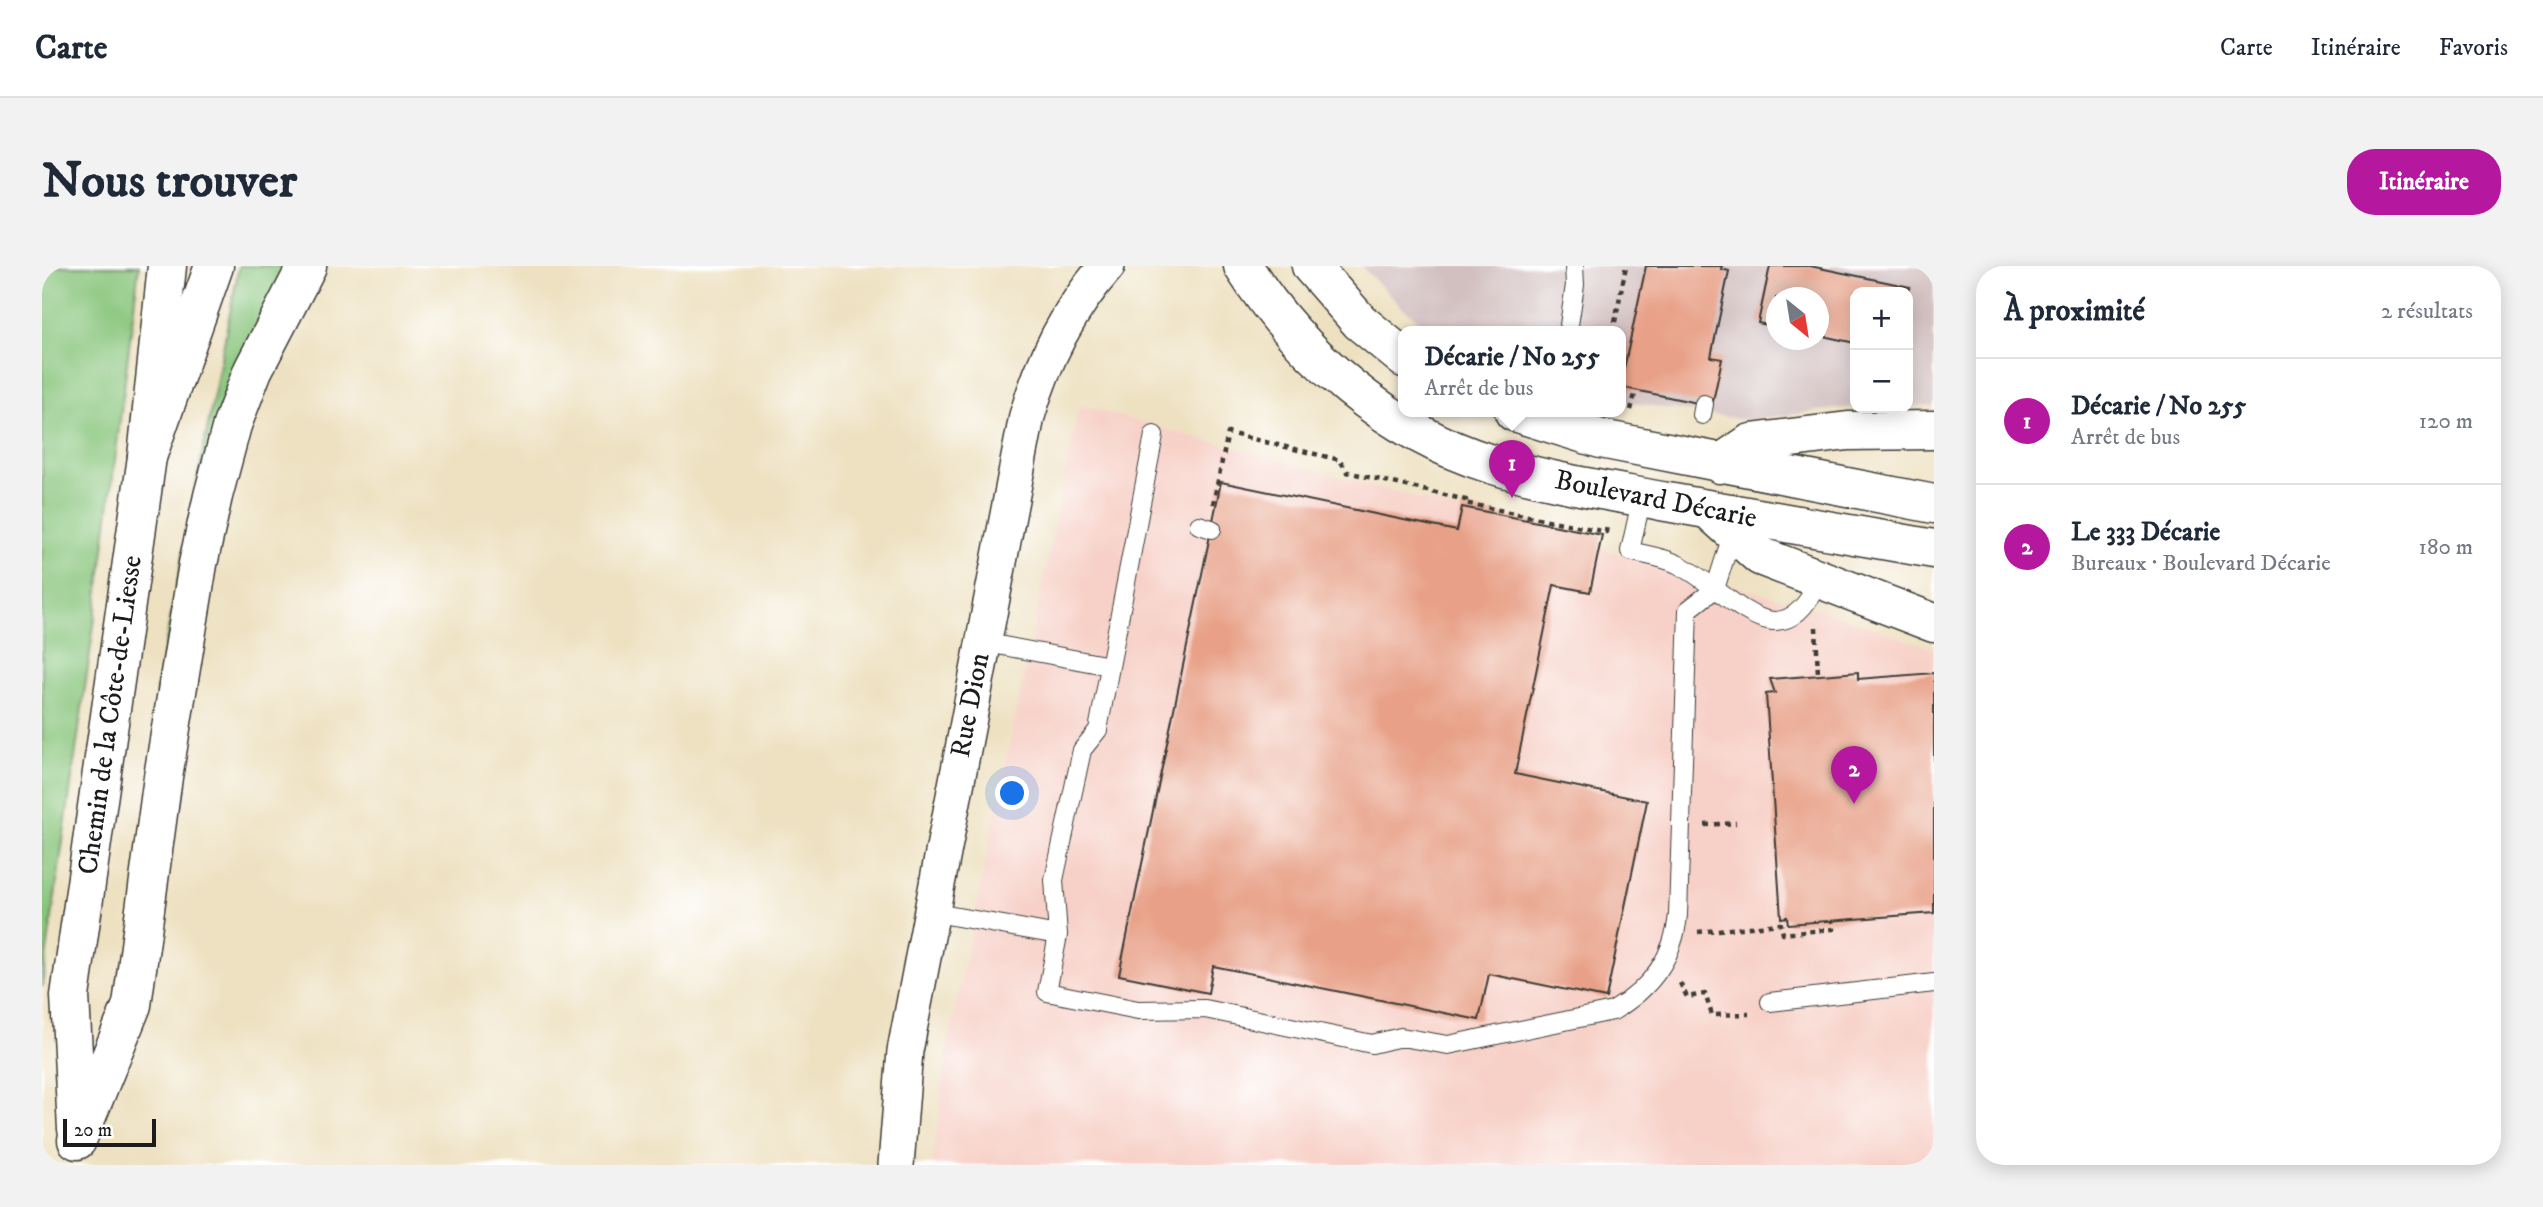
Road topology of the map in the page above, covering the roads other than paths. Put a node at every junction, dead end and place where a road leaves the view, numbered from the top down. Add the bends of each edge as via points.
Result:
1 (167, 266) edge
2 (214, 266) edge
3 (307, 266) edge
4 (1107, 266) edge
5 (1243, 266) edge
6 (1311, 266) edge
7 (1574, 266) edge
8 (1569, 326) edge
9 (1398, 353) edge
10 (1558, 419) edge
11 (1934, 430) edge
12 (1154, 435) dead end
13 (147, 457) junction
14 (1720, 464) junction
15 (1642, 497) junction
16 (1934, 503) edge
17 (1726, 519) junction
18 (1934, 549) edge
19 (1819, 580) junction
20 (1715, 589) junction
21 (1934, 623) edge
22 (982, 642) junction
23 (1110, 666) junction
24 (930, 912) junction
25 (1058, 935) junction
26 (1934, 983) edge
27 (1770, 1002) dead end
28 (76, 1152) edge
29 (896, 1165) edge

1 - 13 main road, Chemin de la Côte-de-Liesse
2 - 13 main road
3 - 28 main road via 253,370 213,496 163,777 132,1005
4 - 22 street, Rue Dion via 1071,314 1034,390
5 - 15 main road, Boulevard Décarie via 1275,313 1312,354 1354,390 1413,429 1492,464
6 - 9 main road via 1360,323
7 - 8 lane
10 - 14 main road, Boulevard Décarie via 1601,439
11 - 14 main road via 1847,431 1751,443
12 - 23 lane
13 - 28 main road, Chemin de la Côte-de-Liesse via 70,996
14 - 16 main road, Boulevard Décarie
15 - 17 main road, Boulevard Décarie
15 - 20 lane via 1630,551 1677,564
17 - 18 main road, Boulevard Décarie
17 - 19 main road via 1760,556
17 - 20 lane
19 - 20 lane via 1803,610 1779,620 1751,616
19 - 21 main road
20 - 25 lane via 1688,610 1676,934 1654,978 1613,1011 1448,1045 1401,1037 1372,1044 1205,1009 1138,1010 1047,992
22 - 23 lane
22 - 24 street, Rue Dion
23 - 25 lane via 1098,730 1082,750 1054,880
24 - 25 lane
24 - 29 street, Rue Dion via 905,1051
26 - 27 lane

